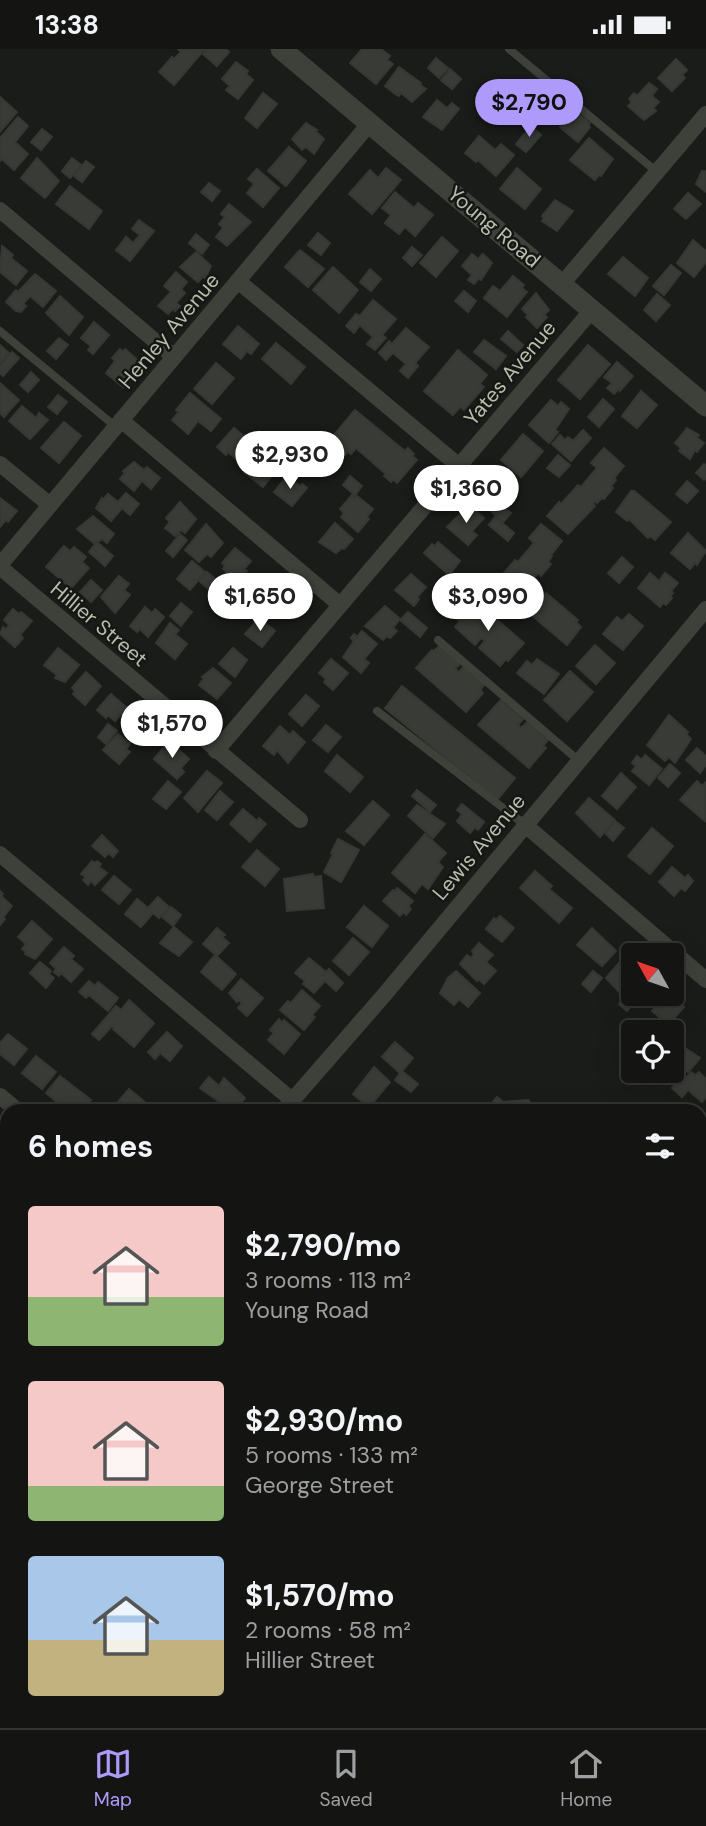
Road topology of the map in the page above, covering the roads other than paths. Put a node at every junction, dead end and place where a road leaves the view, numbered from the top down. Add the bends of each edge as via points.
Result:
1 (281, 49) edge
2 (509, 49) edge
3 (706, 114) edge
4 (370, 123) junction
5 (657, 172) junction
6 (0, 210) edge
7 (238, 281) junction
8 (562, 284) junction
9 (592, 310) junction
10 (0, 331) edge
11 (174, 357) junction
12 (706, 406) edge
13 (119, 424) junction
14 (0, 464) edge
15 (459, 466) junction
16 (50, 505) junction
17 (0, 566) edge
18 (339, 604) junction
19 (706, 609) edge
20 (438, 640) dead end
21 (377, 711) dead end
22 (216, 751) junction
23 (578, 760) junction
24 (300, 820) dead end
25 (524, 824) junction
26 (0, 854) edge
27 (706, 980) edge
28 (285, 1104) edge
29 (289, 1104) edge

1 - 4 street, Young Road
2 - 5 lane
3 - 5 street
4 - 7 street, Henley Avenue
4 - 8 street, Young Road
5 - 8 street
6 - 11 street
7 - 11 street, Henley Avenue
7 - 15 street
8 - 9 street, Young Road
9 - 12 street, Young Road
9 - 15 street, Yates Avenue
10 - 13 lane
11 - 13 street, Henley Avenue
13 - 16 street, Henley Avenue
13 - 18 street
14 - 16 street
15 - 18 street, Yates Avenue
16 - 17 street, Henley Avenue
17 - 22 street, Hillier Street
18 - 22 street, Yates Avenue
19 - 23 street, Lewis Avenue
20 - 23 lane
21 - 25 lane
22 - 24 street, Hillier Street
23 - 25 street, Lewis Avenue
25 - 27 street
25 - 29 street, Lewis Avenue
26 - 28 street

